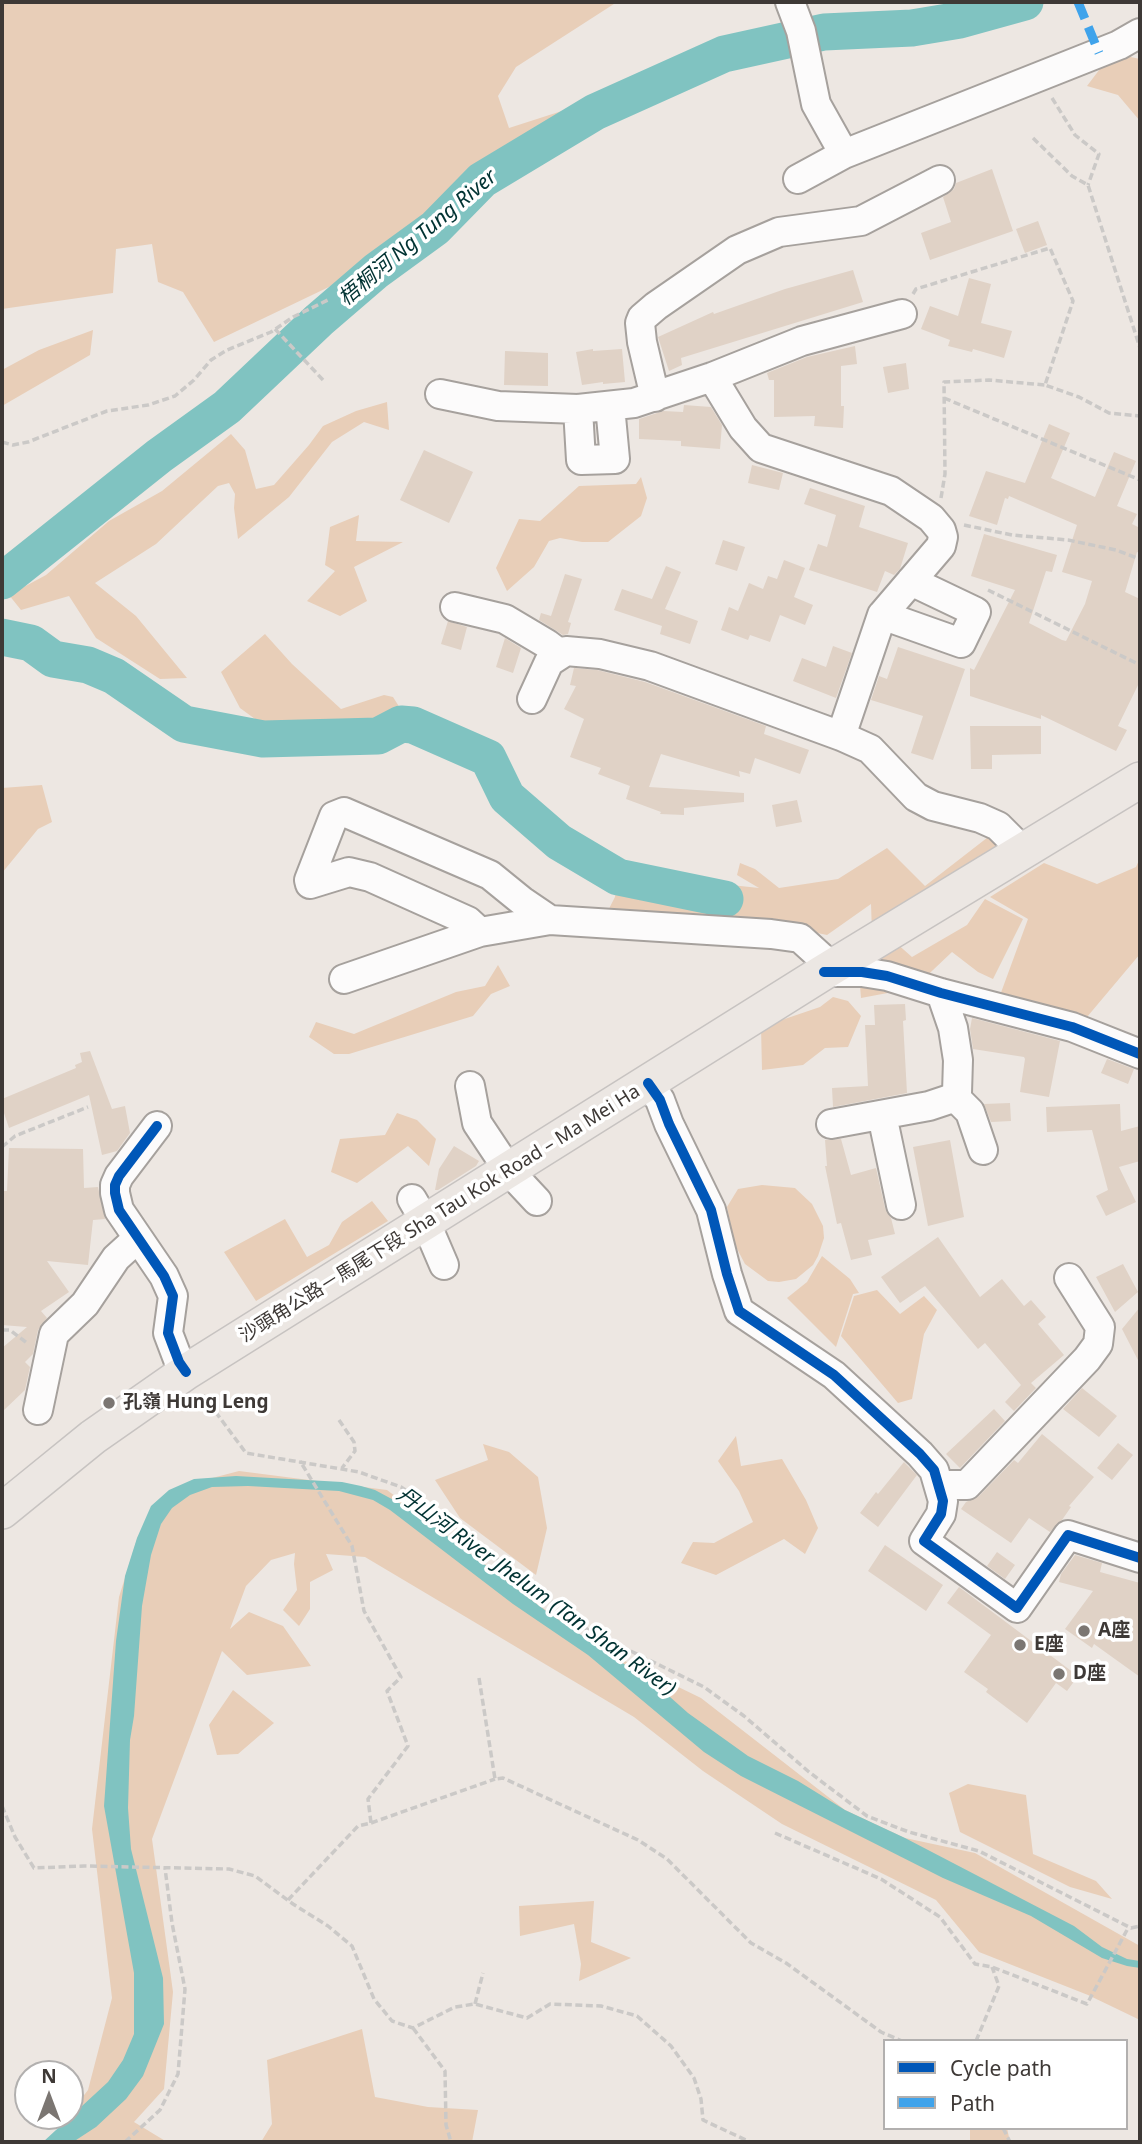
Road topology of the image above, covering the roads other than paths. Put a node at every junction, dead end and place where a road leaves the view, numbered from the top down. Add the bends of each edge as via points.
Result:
1 (790, 2) edge
2 (1140, 33) edge
3 (844, 154) junction
4 (798, 179) dead end
5 (940, 180) dead end
6 (902, 314) road end
7 (712, 377) junction
8 (440, 394) dead end
9 (656, 397) junction
10 (610, 406) junction
11 (578, 409) junction
12 (911, 581) junction
13 (455, 607) dead end
14 (882, 615) junction
15 (559, 653) junction
16 (532, 699) dead end
17 (841, 736) junction
18 (1140, 780) edge
19 (1021, 853) junction
20 (551, 920) junction
21 (480, 932) junction
22 (828, 970) junction
23 (344, 979) dead end
24 (941, 993) junction
25 (1140, 1054) edge
26 (648, 1083) junction
27 (470, 1086) dead end
28 (954, 1096) junction
29 (882, 1115) junction
30 (831, 1124) dead end
31 (157, 1126) dead end
32 (983, 1150) dead end
33 (509, 1171) junction
34 (537, 1200) dead end
35 (901, 1205) dead end
36 (419, 1211) junction
37 (138, 1238) junction
38 (444, 1265) dead end
39 (1069, 1278) dead end
40 (192, 1380) junction
41 (38, 1410) dead end
42 (939, 1485) junction
43 (2, 1511) edge
44 (1140, 1558) edge

1 - 3 street via 816,104
2 - 3 street
3 - 4 street
5 - 9 street via 861,221 779,232 737,250 656,306 640,323
6 - 7 street via 802,341
7 - 9 street
7 - 12 street via 761,448 880,487 931,518 941,530 941,546
8 - 11 street via 498,406
9 - 10 street
10 - 11 street
10 - 11 street via 615,459 580,460
12 - 14 street
12 - 14 street via 976,612 961,643
13 - 15 street via 505,619
14 - 17 street
15 - 16 street via 544,668
15 - 17 street via 600,654 650,666
17 - 19 street via 870,749 916,797 998,827
18 - 19 main road, 沙頭角公路－馬尾下段 Sha Tau Kok Road – Ma Mei Ha
19 - 22 main road, 沙頭角公路－馬尾下段 Sha Tau Kok Road – Ma Mei Ha
20 - 21 street
20 - 21 street via 490,875 344,812 334,816 310,884 349,872 370,877 468,921
20 - 22 street via 800,938
21 - 23 street
22 - 24 street via 887,976
22 - 26 main road, 沙頭角公路－馬尾下段 Sha Tau Kok Road – Ma Mei Ha
24 - 25 street via 1072,1027
24 - 28 street via 958,1060
26 - 33 main road, 沙頭角公路－馬尾下段 Sha Tau Kok Road – Ma Mei Ha
26 - 42 street via 711,1210 739,1311 834,1375 920,1454 934,1470
27 - 33 street via 477,1123
28 - 29 street via 929,1107
28 - 32 street via 970,1111
29 - 30 street
29 - 35 street
31 - 37 street via 115,1185 119,1210
33 - 34 street
33 - 36 main road, 沙頭角公路－馬尾下段 Sha Tau Kok Road – Ma Mei Ha
36 - 38 street
36 - 40 main road, 沙頭角公路－馬尾下段 Sha Tau Kok Road – Ma Mei Ha
37 - 40 street via 173,1296 168,1333
37 - 41 street via 116,1258 85,1304 54,1335
39 - 42 street via 1100,1327 1098,1344 967,1485
40 - 43 main road, 沙頭角公路－馬尾下段 Sha Tau Kok Road – Ma Mei Ha via 93,1437
42 - 44 street via 941,1514 924,1541 1017,1608 1068,1535

